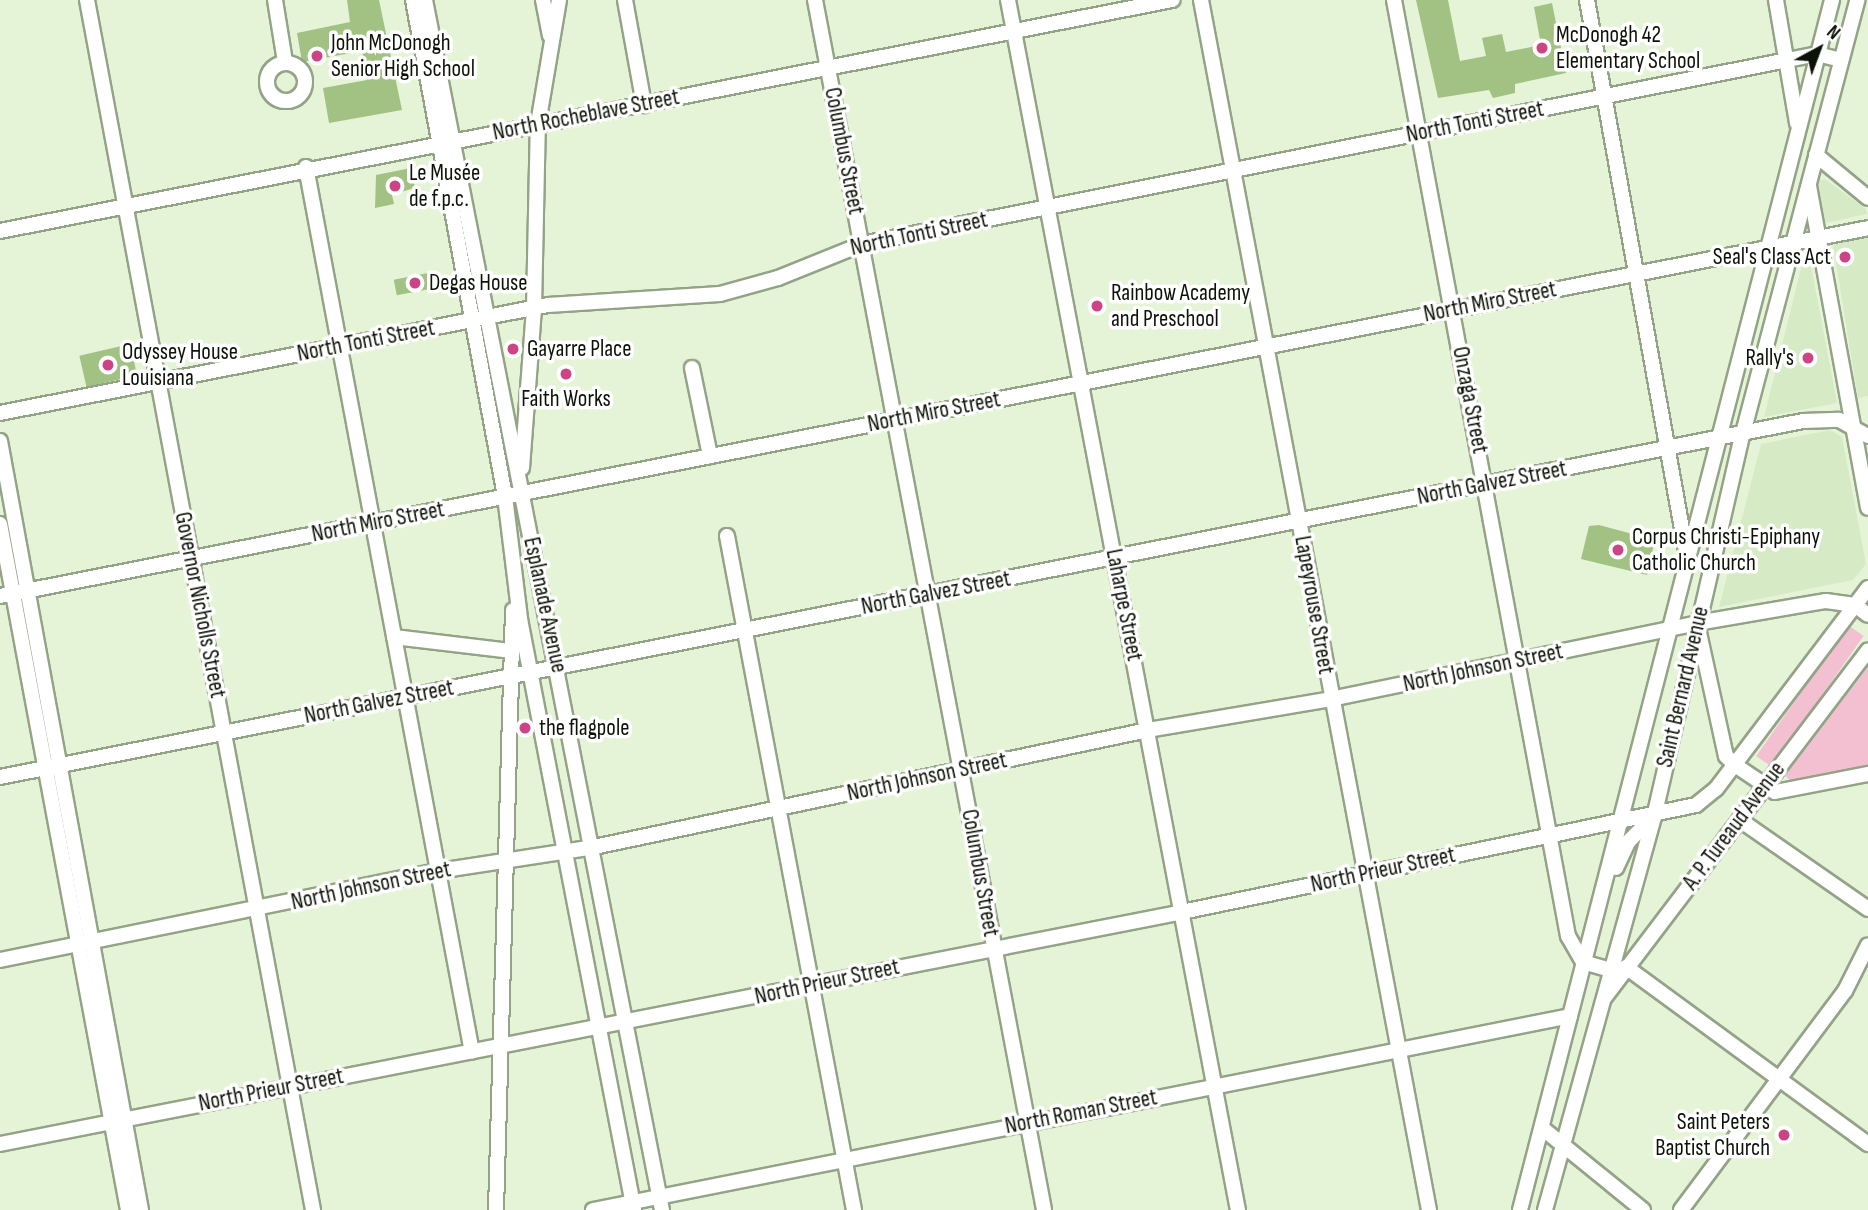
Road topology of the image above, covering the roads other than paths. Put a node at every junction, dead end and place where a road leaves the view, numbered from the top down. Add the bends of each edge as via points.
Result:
1 (87, 0) edge
2 (275, 0) edge
3 (414, 0) edge
4 (425, 0) edge
5 (543, 0) edge
6 (559, 0) edge
7 (625, 0) edge
8 (815, 0) edge
9 (1008, 0) edge
10 (1172, 0) edge
11 (1201, 0) edge
12 (1394, 0) edge
13 (1587, 0) edge
14 (1776, 0) edge
15 (1832, 0) edge
16 (1857, 0) edge
17 (1014, 31) junction
18 (551, 40) junction
19 (1817, 54) junction
20 (1787, 60) junction
21 (1841, 60) junction
22 (285, 62) dead end
23 (828, 68) junction
24 (1605, 96) junction
25 (644, 105) junction
26 (538, 124) junction
27 (1798, 130) junction
28 (1419, 133) junction
29 (445, 142) junction
30 (1816, 155) junction
31 (306, 167) junction
32 (1234, 170) junction
33 (1809, 182) junction
34 (1868, 198) edge
35 (125, 205) junction
36 (1048, 208) junction
37 (1868, 228) edge
38 (0, 231) edge
39 (1818, 237) junction
40 (1793, 242) junction
41 (862, 244) junction
42 (1764, 248) junction
43 (1637, 273) junction
44 (534, 308) junction
45 (1453, 309) junction
46 (478, 319) junction
47 (340, 346) junction
48 (1266, 346) junction
49 (692, 368) dead end
50 (158, 382) junction
51 (1081, 383) junction
52 (0, 413) edge
53 (1868, 416) edge
54 (893, 420) junction
55 (1855, 427) junction
56 (1743, 433) junction
57 (1868, 436) edge
58 (1716, 438) junction
59 (0, 440) edge
60 (1668, 448) junction
61 (710, 456) junction
62 (1486, 484) junction
63 (522, 490) junction
64 (505, 496) junction
65 (1868, 508) edge
66 (1299, 521) junction
67 (373, 523) junction
68 (0, 524) edge
69 (727, 536) dead end
70 (1686, 551) junction
71 (1114, 557) junction
72 (191, 558) junction
73 (514, 581) junction
74 (1868, 588) edge
75 (14, 594) edge
76 (928, 594) junction
77 (1855, 605) junction
78 (1868, 615) edge
79 (1697, 623) junction
80 (1670, 629) junction
81 (746, 630) junction
82 (394, 637) junction
83 (1868, 650) edge
84 (512, 651) junction
85 (1518, 660) junction
86 (558, 667) junction
87 (532, 672) junction
88 (511, 677) junction
89 (405, 697) junction
90 (1331, 699) junction
91 (1148, 730) junction
92 (224, 733) junction
93 (1735, 765) junction
94 (53, 767) junction
95 (961, 769) junction
96 (1868, 774) edge
97 (0, 777) edge
98 (1766, 786) junction
99 (781, 809) junction
100 (1654, 817) junction
101 (1740, 820) junction
102 (1619, 824) junction
103 (1547, 837) junction
104 (594, 847) junction
105 (567, 852) junction
106 (508, 859) junction
107 (438, 871) junction
108 (1364, 873) junction
109 (1601, 906) junction
110 (1868, 909) edge
111 (257, 910) junction
112 (1182, 912) junction
113 (85, 943) junction
114 (994, 947) junction
115 (1866, 952) edge
116 (0, 960) edge
117 (1583, 962) junction
118 (1626, 967) junction
119 (1608, 969) junction
120 (810, 987) junction
121 (1601, 1003) junction
122 (1570, 1016) junction
123 (624, 1023) junction
124 (599, 1028) junction
125 (503, 1046) junction
126 (1402, 1048) junction
127 (472, 1052) junction
128 (1779, 1077) junction
129 (290, 1085) junction
130 (1215, 1085) junction
131 (119, 1122) junction
132 (1028, 1122) junction
133 (1542, 1128) junction
134 (0, 1144) edge
135 (1868, 1144) edge
136 (1564, 1145) junction
137 (844, 1159) junction
138 (660, 1203) edge
139 (633, 1206) edge
140 (1517, 1209) edge
141 (128, 1210) edge
142 (141, 1210) edge
143 (313, 1210) edge
144 (496, 1210) edge
145 (593, 1210) edge
146 (855, 1210) edge
147 (1044, 1210) edge
148 (1238, 1210) edge
149 (1429, 1210) edge
150 (1545, 1210) edge
151 (1643, 1210) edge
152 (1681, 1210) edge

1 - 35 street, Governor Nicholls Street
2 - 22 street
3 - 29 street, Esplanade Avenue
4 - 29 street, Esplanade Avenue
5 - 18 street
6 - 18 street
7 - 25 street
8 - 23 street, Columbus Street
9 - 17 street, Laharpe Street
10 - 17 street, North Rocheblave Street
11 - 32 street, Lapeyrouse Street
12 - 28 street, Onzaga Street
13 - 24 street
14 - 20 street
15 - 19 street, Saint Bernard Avenue
16 - 21 street, Saint Bernard Avenue
17 - 23 street, North Rocheblave Street
17 - 36 street, Laharpe Street
18 - 26 street
19 - 20 street, North Tonti Street
19 - 21 street, North Tonti Street
19 - 27 street, Saint Bernard Avenue
20 - 24 street, North Tonti Street
20 - 27 street
21 - 30 street, Saint Bernard Avenue
23 - 25 street, North Rocheblave Street
23 - 41 street, Columbus Street
24 - 28 street, North Tonti Street
24 - 43 street
25 - 26 street, North Rocheblave Street
26 - 29 street, North Rocheblave Street
26 - 44 street
27 - 42 street, Saint Bernard Avenue
28 - 32 street, North Tonti Street
28 - 45 street, Onzaga Street
29 - 31 street, North Rocheblave Street
29 - 46 street, Esplanade Avenue
30 - 33 street, Saint Bernard Avenue
30 - 34 street
31 - 35 street, North Rocheblave Street
31 - 47 street
32 - 36 street, North Tonti Street
32 - 48 street, Lapeyrouse Street
33 - 39 street
33 - 40 street, Saint Bernard Avenue
35 - 38 street, North Rocheblave Street
35 - 50 street, Governor Nicholls Street
36 - 41 street, North Tonti Street
36 - 51 street, Laharpe Street
37 - 39 street, North Miro Street
39 - 40 street, North Miro Street
39 - 55 street
40 - 42 street, North Miro Street
40 - 56 street, Saint Bernard Avenue
41 - 44 street, North Tonti Street via 778,278 720,294
41 - 54 street, Columbus Street
42 - 43 street, North Miro Street
42 - 58 street, Saint Bernard Avenue
43 - 45 street, North Miro Street
43 - 60 street
44 - 46 street, North Tonti Street
44 - 63 street
45 - 48 street, North Miro Street
45 - 62 street, Onzaga Street
46 - 47 street, North Tonti Street
46 - 63 street, Esplanade Avenue
46 - 64 street, Esplanade Avenue
47 - 50 street, North Tonti Street
47 - 67 street
48 - 51 street, North Miro Street
48 - 66 street, Lapeyrouse Street
49 - 61 street
50 - 52 street, North Tonti Street
50 - 72 street, Governor Nicholls Street
51 - 54 street, North Miro Street
51 - 71 street, Laharpe Street
53 - 55 street
54 - 61 street, North Miro Street
54 - 76 street, Columbus Street
55 - 56 street, North Galvez Street via 1812,420
55 - 57 street, North Galvez Street
55 - 65 street
56 - 58 street, North Galvez Street
56 - 79 street, Saint Bernard Avenue
58 - 60 street, North Galvez Street
58 - 70 street, Saint Bernard Avenue
59 - 75 street
60 - 62 street, North Galvez Street
60 - 70 street
61 - 63 street, North Miro Street
62 - 66 street, North Galvez Street
62 - 85 street, Onzaga Street
63 - 64 street, North Miro Street
63 - 86 street, Esplanade Avenue
64 - 67 street, North Miro Street
64 - 73 street, Esplanade Avenue
66 - 71 street, North Galvez Street
66 - 90 street, Lapeyrouse Street
67 - 72 street, North Miro Street
67 - 82 street
68 - 75 street
69 - 81 street
70 - 80 street, Saint Bernard Avenue
71 - 76 street, North Galvez Street
71 - 91 street, Laharpe Street
72 - 75 street, North Miro Street
72 - 92 street, Governor Nicholls Street
73 - 84 street
73 - 87 street, Esplanade Avenue
74 - 77 street, A. P. Tureaud Avenue
75 - 94 street
76 - 81 street, North Galvez Street
76 - 95 street, Columbus Street
77 - 78 street
77 - 79 street, North Johnson Street via 1826,601
77 - 93 street, A. P. Tureaud Avenue
79 - 80 street, North Johnson Street
79 - 93 street via 1726,756
79 - 100 street, Saint Bernard Avenue
80 - 85 street, North Johnson Street
80 - 102 street, Saint Bernard Avenue
81 - 86 street, North Galvez Street
81 - 99 street
82 - 84 street
82 - 89 street
83 - 98 street, A. P. Tureaud Avenue
84 - 88 street
85 - 90 street, North Johnson Street
85 - 103 street, Onzaga Street
86 - 87 street, North Galvez Street
86 - 104 street, Esplanade Avenue
87 - 88 street, North Galvez Street
87 - 105 street, Esplanade Avenue
88 - 89 street, North Galvez Street
88 - 106 street
89 - 92 street, North Galvez Street
89 - 107 street
90 - 91 street, North Johnson Street
90 - 108 street, Lapeyrouse Street
91 - 95 street, North Johnson Street
91 - 112 street, Laharpe Street
92 - 94 street, North Galvez Street
92 - 111 street, Governor Nicholls Street
93 - 98 street
93 - 100 street, A. P. Tureaud Avenue via 1696,805
94 - 97 street, North Galvez Street
94 - 113 street
95 - 99 street, North Johnson Street
95 - 114 street, Columbus Street
96 - 98 street via 1775,792
98 - 101 street, A. P. Tureaud Avenue
99 - 104 street, North Johnson Street
99 - 120 street
100 - 102 street, North Prieur Street
100 - 109 street, A. P. Tureaud Avenue via 1628,842
100 - 119 street, Saint Bernard Avenue
101 - 110 street
101 - 118 street, A. P. Tureaud Avenue
102 - 103 street, North Prieur Street
102 - 109 street, Saint Bernard Avenue
103 - 108 street, North Prieur Street
103 - 117 street, Onzaga Street via 1568,936
104 - 105 street, North Johnson Street
104 - 123 street, Esplanade Avenue
105 - 106 street, North Johnson Street
105 - 124 street, Esplanade Avenue
106 - 107 street, North Johnson Street
106 - 125 street
107 - 111 street, North Johnson Street
107 - 127 street
108 - 112 street, North Prieur Street
108 - 126 street, Lapeyrouse Street
109 - 117 street, Saint Bernard Avenue
111 - 113 street, North Johnson Street
111 - 129 street, Governor Nicholls Street
112 - 114 street, North Prieur Street
112 - 130 street, Laharpe Street
113 - 116 street, North Johnson Street
113 - 131 street
114 - 120 street, North Prieur Street
114 - 132 street, Columbus Street
115 - 128 street via 1845,991
117 - 119 street
117 - 122 street, Saint Bernard Avenue
118 - 121 street, A. P. Tureaud Avenue
118 - 128 street
119 - 121 street, Saint Bernard Avenue
120 - 123 street, North Prieur Street
120 - 137 street
121 - 136 street, Saint Bernard Avenue
122 - 126 street, North Roman Street
122 - 133 street, Saint Bernard Avenue
123 - 124 street, North Prieur Street
123 - 138 street, Esplanade Avenue
124 - 125 street, North Prieur Street
124 - 139 street, Esplanade Avenue
125 - 127 street, North Prieur Street
125 - 144 street
126 - 130 street, North Roman Street
126 - 149 street, Lapeyrouse Street
127 - 129 street, North Prieur Street
128 - 135 street
128 - 152 street
129 - 131 street, North Prieur Street
129 - 143 street, Governor Nicholls Street
130 - 132 street, North Roman Street
130 - 148 street, Laharpe Street
131 - 134 street, North Prieur Street
131 - 141 street
131 - 142 street
132 - 137 street, North Roman Street
132 - 147 street, Columbus Street
133 - 136 street
133 - 140 street, Saint Bernard Avenue
136 - 150 street, Saint Bernard Avenue
136 - 151 street
137 - 138 street, North Roman Street
137 - 146 street
138 - 139 street, North Roman Street
139 - 145 street, North Roman Street

